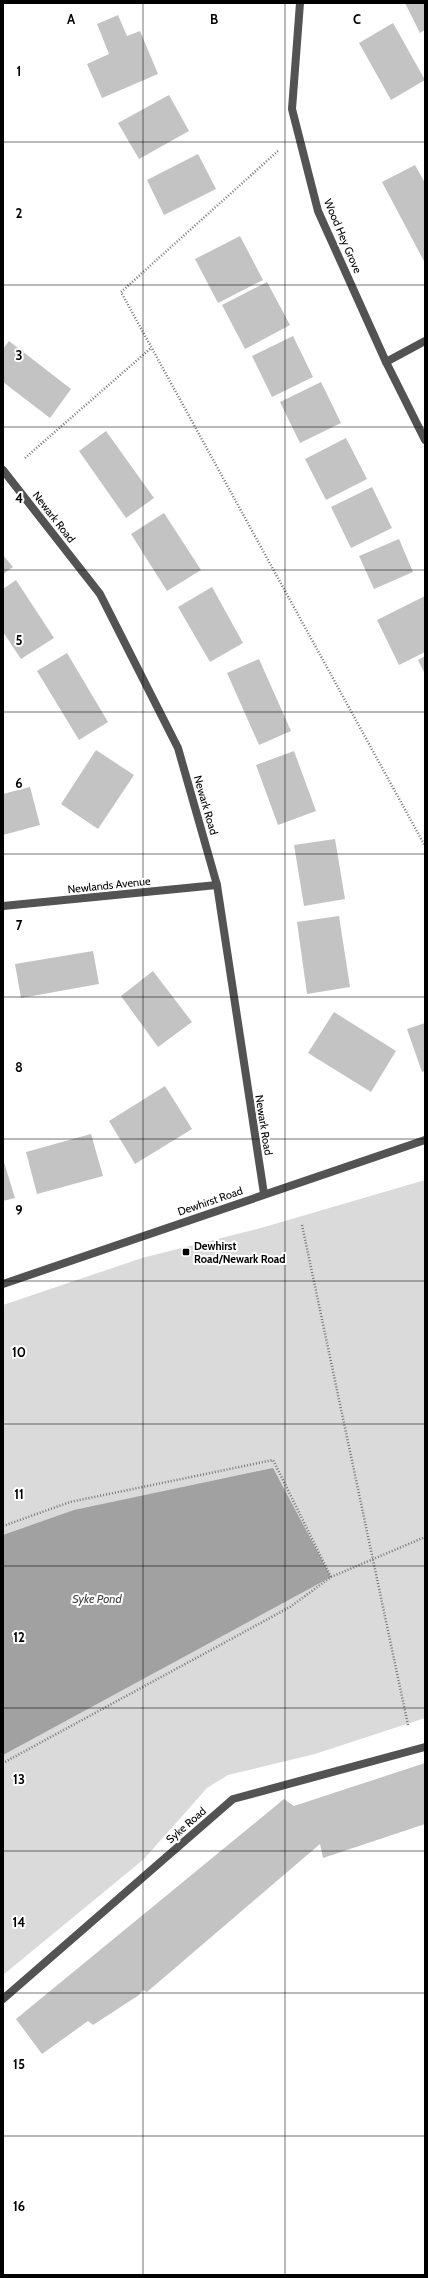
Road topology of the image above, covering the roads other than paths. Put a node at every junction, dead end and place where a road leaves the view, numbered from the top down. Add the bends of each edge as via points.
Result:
1 (300, 3) edge
2 (425, 340) edge
3 (386, 362) junction
4 (425, 440) edge
5 (5, 472) edge
6 (217, 885) junction
7 (3, 906) edge
8 (425, 1140) edge
9 (264, 1194) junction
10 (3, 1284) edge
11 (425, 1748) edge
12 (3, 1999) edge

1 - 3 street, Wood Hey Grove via 292,109 300,143 318,211
2 - 3 street
3 - 4 street, Wood Hey Grove
5 - 6 street, Newark Road via 103,601 178,748
6 - 7 street, Newlands Avenue
6 - 9 street, Newark Road
8 - 9 street, Dewhirst Road
9 - 10 street, Dewhirst Road
11 - 12 street, Syke Road via 233,1798

